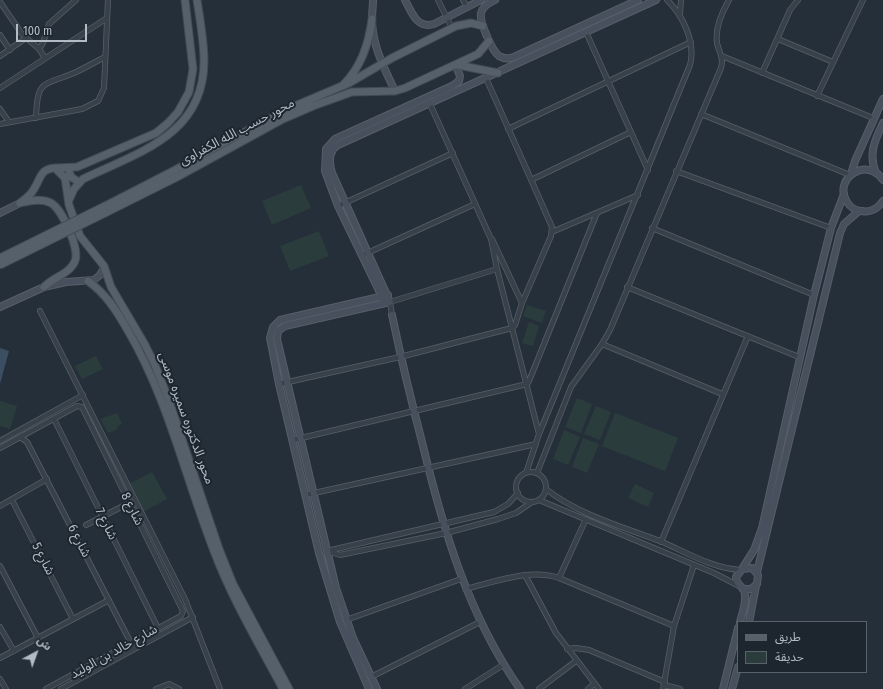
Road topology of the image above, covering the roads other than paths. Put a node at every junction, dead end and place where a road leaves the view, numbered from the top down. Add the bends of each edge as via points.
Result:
1 (76, 0) edge
2 (108, 0) edge
3 (185, 0) edge
4 (197, 0) edge
5 (373, 0) edge
6 (405, 0) edge
7 (438, 0) edge
8 (463, 0) edge
9 (481, 0) edge
10 (495, 0) edge
11 (638, 0) edge
12 (656, 0) edge
13 (667, 0) edge
14 (681, 0) edge
15 (729, 0) edge
16 (798, 0) edge
17 (863, 0) edge
18 (0, 2) edge
19 (467, 7) junction
20 (680, 14) junction
21 (446, 17) junction
22 (107, 18) junction
23 (372, 19) junction
24 (483, 26) junction
25 (452, 28) junction
26 (586, 32) junction
27 (0, 36) edge
28 (26, 38) junction
29 (778, 39) junction
30 (489, 41) junction
31 (691, 42) junction
32 (39, 49) junction
33 (10, 50) junction
34 (0, 56) edge
35 (722, 56) junction
36 (105, 57) junction
37 (45, 58) junction
38 (833, 62) junction
39 (382, 64) junction
40 (457, 65) junction
41 (498, 73) junction
42 (762, 73) junction
43 (486, 78) junction
44 (608, 81) junction
45 (341, 87) junction
46 (0, 88) edge
47 (395, 91) junction
48 (817, 96) junction
49 (883, 99) edge
50 (430, 104) junction
51 (0, 109) edge
52 (701, 114) junction
53 (36, 118) junction
54 (873, 118) junction
55 (9, 122) junction
56 (883, 123) edge
57 (0, 124) edge
58 (508, 129) junction
59 (631, 132) junction
60 (453, 153) junction
61 (327, 154) junction
62 (55, 168) junction
63 (68, 168) junction
64 (648, 170) junction
65 (676, 171) junction
66 (876, 173) junction
67 (851, 174) junction
68 (531, 180) junction
69 (883, 180) edge
70 (79, 182) junction
71 (844, 194) junction
72 (638, 195) junction
73 (883, 201) edge
74 (68, 202) junction
75 (346, 202) junction
76 (20, 203) junction
77 (475, 204) junction
78 (338, 206) junction
79 (876, 208) junction
80 (105, 210) junction
81 (883, 210) edge
82 (860, 211) junction
83 (0, 213) edge
84 (597, 213) junction
85 (652, 228) junction
86 (831, 228) junction
87 (552, 232) junction
88 (491, 239) junction
89 (366, 254) junction
90 (0, 258) edge
91 (0, 265) edge
92 (104, 268) junction
93 (497, 269) junction
94 (88, 281) junction
95 (44, 287) junction
96 (627, 287) junction
97 (814, 295) junction
98 (386, 299) junction
99 (522, 303) junction
100 (0, 307) edge
101 (40, 311) dead end
102 (392, 315) joint
103 (513, 327) junction
104 (748, 336) junction
105 (602, 344) junction
106 (400, 357) junction
107 (799, 357) junction
108 (286, 383) junction
109 (279, 384) junction
110 (527, 384) junction
111 (722, 394) junction
112 (83, 395) junction
113 (414, 412) junction
114 (54, 419) junction
115 (784, 424) junction
116 (794, 426) junction
117 (21, 430) junction
118 (539, 434) junction
119 (22, 436) junction
120 (300, 438) junction
121 (293, 440) junction
122 (0, 441) edge
123 (536, 444) junction
124 (0, 448) edge
125 (428, 468) junction
126 (526, 473) junction
127 (537, 473) junction
128 (47, 479) junction
129 (546, 490) junction
130 (313, 493) junction
131 (518, 493) junction
132 (305, 495) junction
133 (12, 500) junction
134 (539, 500) junction
135 (532, 502) junction
136 (129, 503) junction
137 (0, 506) edge
138 (102, 516) junction
139 (585, 521) junction
140 (443, 524) junction
141 (86, 525) dead end
142 (446, 533) junction
143 (661, 542) junction
144 (327, 551) junction
145 (319, 553) junction
146 (694, 565) junction
147 (0, 566) edge
148 (741, 569) junction
149 (757, 572) junction
150 (525, 575) junction
151 (559, 578) junction
152 (461, 579) junction
153 (756, 586) junction
154 (741, 587) junction
155 (333, 589) junction
156 (465, 589) junction
157 (109, 600) junction
158 (181, 616) joint
159 (193, 617) junction
160 (73, 619) junction
161 (346, 620) junction
162 (740, 621) edge
163 (749, 621) edge
164 (480, 622) junction
165 (674, 626) junction
166 (0, 627) edge
167 (158, 628) junction
168 (737, 632) edge
169 (38, 638) junction
170 (131, 643) junction
171 (134, 649) junction
172 (567, 649) junction
173 (14, 651) junction
174 (0, 658) edge
175 (576, 661) junction
176 (503, 665) junction
177 (737, 670) edge
178 (371, 677) junction
179 (0, 680) edge
180 (594, 684) junction
181 (664, 685) edge
182 (6, 689) edge
183 (46, 689) edge
184 (61, 689) edge
185 (156, 689) edge
186 (178, 689) edge
187 (220, 689) edge
188 (283, 689) edge
189 (289, 689) edge
190 (369, 689) edge
191 (377, 689) edge
192 (465, 689) edge
193 (518, 689) edge
194 (539, 689) edge
195 (588, 689) edge
196 (599, 689) edge
197 (680, 689) edge
198 (723, 689) edge
199 (732, 689) edge

1 - 32 street via 49,24
2 - 22 street
3 - 63 main road via 193,70 189,92 178,112 156,133 77,167
4 - 70 main road via 204,69 200,90 191,111 176,130 164,139
5 - 23 street
6 - 21 street via 413,16 422,24 431,25
7 - 21 street
8 - 19 street
9 - 19 street
10 - 24 street via 482,11
11 - 30 street via 512,58 498,55
12 - 26 street
13 - 20 street
14 - 20 street
15 - 35 street via 717,31 717,44
16 - 29 street via 790,10
17 - 38 street
18 - 28 street
19 - 21 street
20 - 31 street
21 - 25 street
22 - 36 street
22 - 37 street
23 - 39 street via 374,39
23 - 45 main road via 361,60
24 - 25 main road, محور حسب الله الكفراوى via 467,23
24 - 30 street
25 - 39 main road, محور حسب الله الكفراوى
26 - 41 street
26 - 44 street
27 - 33 street
28 - 32 street
28 - 33 street
29 - 38 street
29 - 42 street
30 - 40 main road, محور حسب الله الكفراوى via 481,52
31 - 44 street
31 - 64 street via 690,65
32 - 37 street
33 - 34 street
35 - 42 street
35 - 52 street via 722,65
36 - 53 street via 43,85 36,99
36 - 53 street via 104,88 98,101 87,107
37 - 46 street
38 - 48 street
39 - 45 main road, محور حسب الله الكفراوى
39 - 47 street
40 - 41 main road
40 - 47 main road, محور حسب الله الكفراوى
40 - 61 street via 460,76 455,85 335,139 327,146
41 - 43 street
42 - 48 street
43 - 50 street
43 - 58 street
44 - 58 street
44 - 59 street
45 - 80 main road, محور حسب الله الكفراوى via 286,111
47 - 80 main road, محور حسب الله الكفراوى via 352,92 308,108 145,194
48 - 54 street
49 - 54 street
50 - 60 street
50 - 61 street via 338,145
51 - 55 street
52 - 65 street
52 - 67 street
53 - 55 street
54 - 67 street
55 - 57 street
56 - 66 street via 872,150 872,162
58 - 68 street
59 - 64 street
59 - 68 street
60 - 75 street
60 - 77 street
61 - 75 street via 331,170
61 - 78 street via 325,171
62 - 63 main road
62 - 74 main road, محور الدكتوره سميره موسى via 67,180
62 - 76 main road via 46,169 41,173 33,190
63 - 70 main road via 71,177
64 - 72 street
65 - 85 street
65 - 86 street
66 - 67 street via 866,169
66 - 69 street
67 - 71 street via 845,184
68 - 87 street via 551,224
70 - 74 main road
71 - 82 street via 849,205
71 - 86 street
72 - 84 street
72 - 118 street
73 - 79 street
74 - 92 main road, محور الدكتوره سميره موسى via 82,240
75 - 78 street
75 - 89 street
76 - 83 street
76 - 95 main road via 43,201 56,207 75,247 76,255 72,266
77 - 88 street
77 - 89 street
78 - 89 street
79 - 81 street
79 - 82 street via 871,211
80 - 90 main road, محور حسب الله الكفراوى, bridge
80 - 91 main road, محور حسب الله الكفراوى, bridge
82 - 116 street via 844,224 840,233
84 - 87 street
84 - 110 street
85 - 96 street
85 - 97 street
86 - 97 street
87 - 99 street
88 - 93 street
88 - 99 street
89 - 98 street
92 - 94 street via 98,277
92 - 189 main road, محور الدكتوره سميره موسى via 110,287 144,343 162,381 233,584
93 - 98 street
93 - 103 street
94 - 95 street
94 - 188 main road, محور الدكتوره سميره موسى via 108,298 138,347 166,413 228,586
95 - 100 street
96 - 104 street
96 - 105 street
97 - 107 street
98 - 102 street
98 - 108 street via 281,328 277,333 277,339
98 - 109 street via 283,319 275,324 270,332 270,338
99 - 103 street
101 - 112 street
102 - 106 street
103 - 106 street
103 - 110 street
104 - 107 street
104 - 111 street
105 - 111 street
105 - 127 street via 571,387
106 - 108 street
106 - 113 street
107 - 115 street
108 - 109 street
108 - 120 street
109 - 121 street
110 - 113 street
110 - 118 street
111 - 143 street
112 - 117 street
112 - 159 street
113 - 120 street
113 - 125 street
114 - 119 street
114 - 136 street, شارع 8 via 77,406 83,408
114 - 138 street, شارع 7
115 - 116 street
115 - 148 street via 762,528 754,550
116 - 149 street
117 - 119 street, شارع 6
117 - 122 street
118 - 123 street
119 - 124 street
119 - 128 street, شارع 6
120 - 121 street
120 - 130 street
121 - 132 street
123 - 125 street
123 - 126 street
125 - 130 street
125 - 140 street
126 - 127 street
126 - 131 street via 517,483
127 - 129 street via 544,479
128 - 133 street
128 - 157 street, شارع 6
129 - 134 street
129 - 143 street via 566,503
130 - 132 street
130 - 144 street
131 - 135 street via 525,501
131 - 140 street via 508,504 494,512
132 - 145 street
133 - 137 street
133 - 160 street, شارع 5
134 - 135 street
134 - 139 street
135 - 142 street via 510,515
136 - 138 street
136 - 158 street, شارع 8 via 183,611
138 - 141 street
138 - 167 street, شارع 7
139 - 146 street
139 - 151 street
140 - 142 street
140 - 144 street
142 - 144 street via 340,555
142 - 152 street
143 - 148 street via 715,565
144 - 145 street
144 - 155 street
145 - 155 street
146 - 154 street
146 - 165 street
147 - 169 street
148 - 149 street via 752,568
148 - 154 street via 736,577
149 - 153 street
150 - 151 street via 541,574
150 - 156 street
150 - 172 street via 544,613
151 - 165 street
152 - 156 street
152 - 161 street
153 - 154 street via 751,589
153 - 163 street
154 - 162 street via 745,600
155 - 161 street
155 - 190 street via 340,622
156 - 164 street
157 - 160 street
157 - 170 street, شارع 6
158 - 167 street, شارع خالد بن الوليد
159 - 171 street, شارع خالد بن الوليد
159 - 187 street
160 - 169 street
161 - 178 street
164 - 176 street
164 - 178 street
165 - 181 street
166 - 173 street
167 - 170 street, شارع خالد بن الوليد
168 - 198 street
169 - 173 street
170 - 171 street, شارع 6
170 - 183 street, شارع خالد بن الوليد
171 - 184 street, شارع خالد بن الوليد
172 - 175 street
172 - 181 street via 589,650
173 - 174 street
175 - 180 street
175 - 194 street
176 - 192 street
176 - 193 street
177 - 199 street
178 - 191 street
179 - 182 street
180 - 195 street
180 - 196 street
181 - 197 street
185 - 186 street via 169,684

